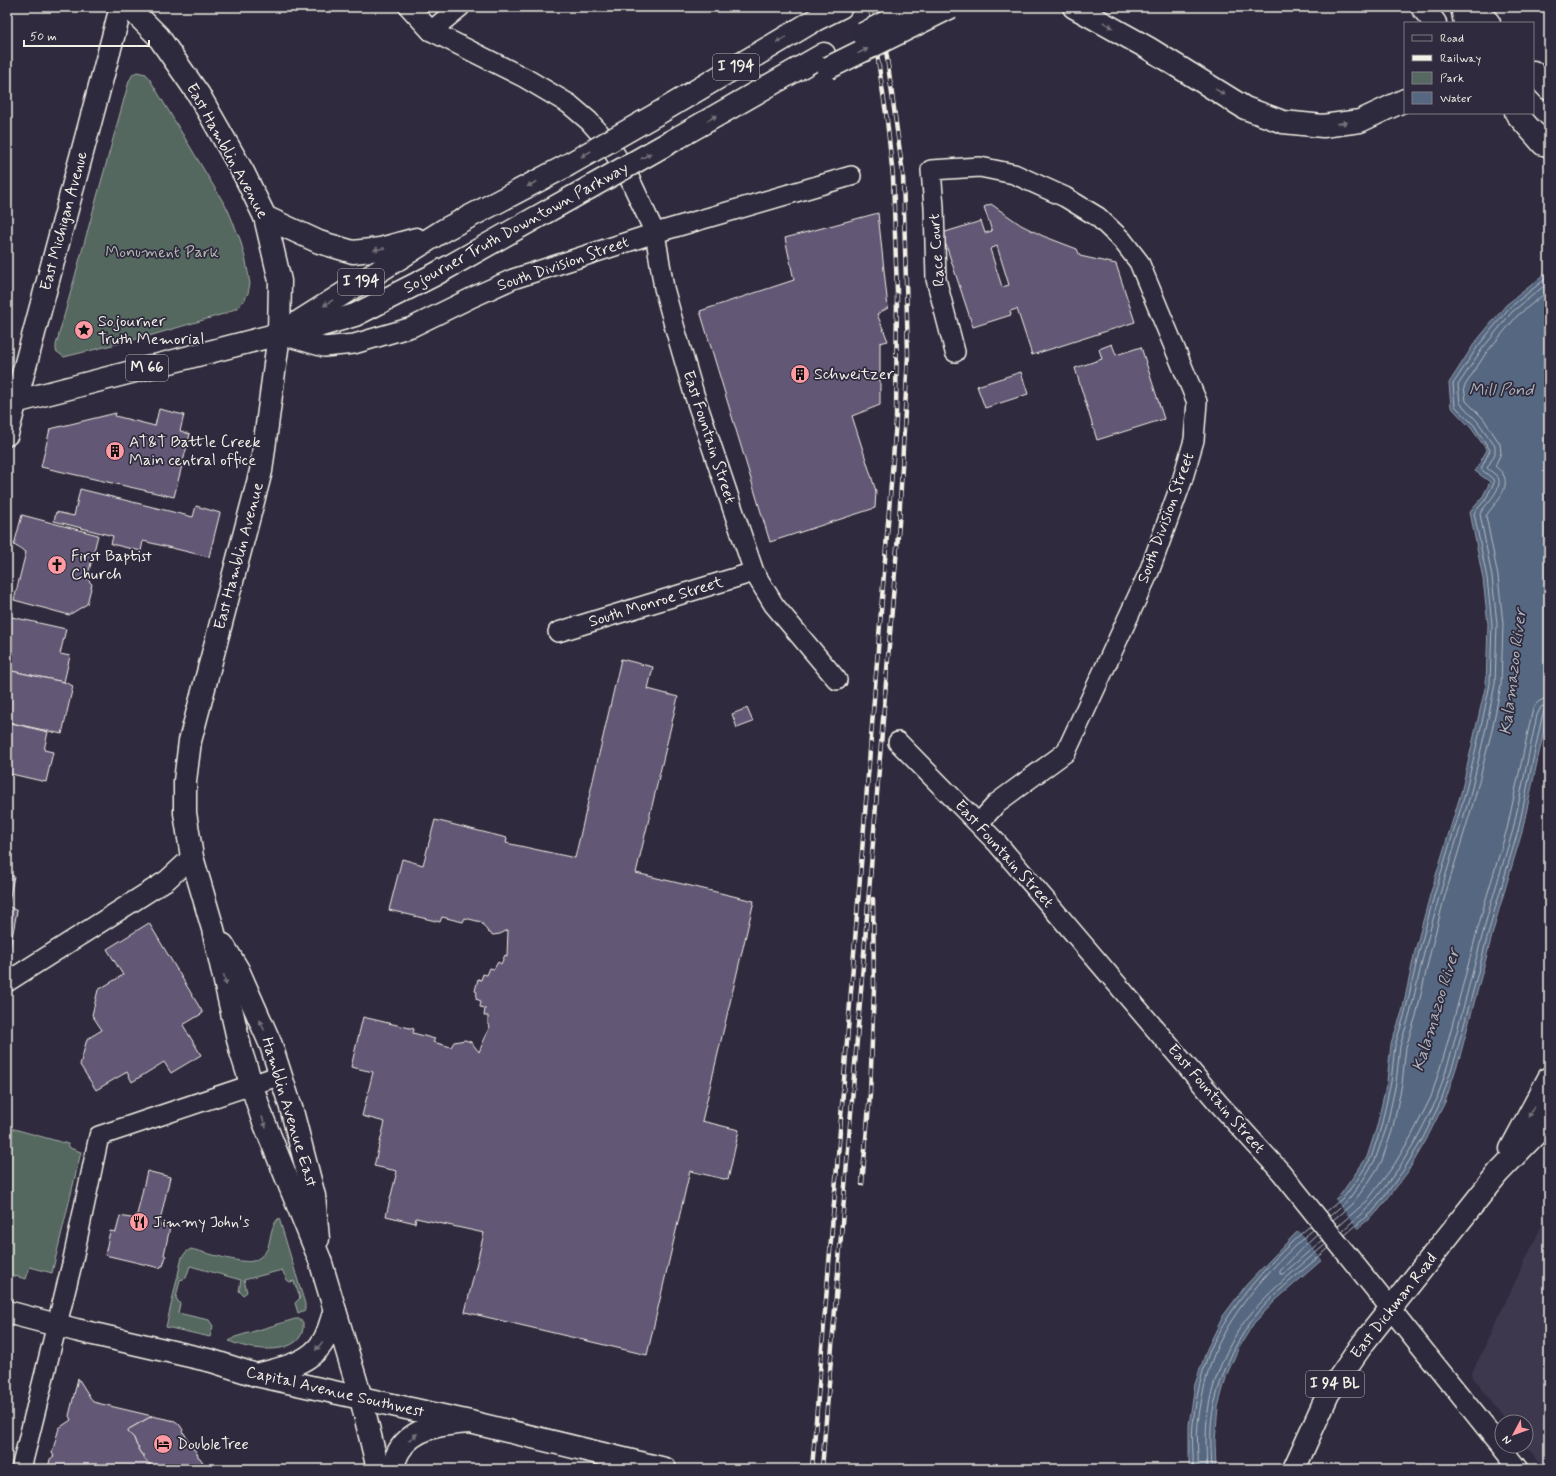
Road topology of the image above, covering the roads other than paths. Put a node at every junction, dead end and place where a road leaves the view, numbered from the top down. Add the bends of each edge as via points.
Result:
1 (121, 7) edge
2 (129, 7) edge
3 (409, 7) edge
4 (460, 7) edge
5 (841, 7) edge
6 (915, 7) edge
7 (951, 7) edge
8 (1074, 7) edge
9 (1422, 7) edge
10 (1462, 7) edge
11 (1475, 7) edge
12 (1435, 22) edge
13 (1465, 22) edge
14 (1488, 22) edge
15 (431, 32) junction
16 (826, 61) junction
17 (1534, 73) edge
18 (1549, 89) edge
19 (1404, 100) edge
20 (1517, 114) edge
21 (1531, 130) junction
22 (1549, 146) edge
23 (1549, 152) edge
24 (931, 170) joint
25 (851, 176) dead end
26 (265, 217) junction
27 (444, 230) junction
28 (655, 233) junction
29 (279, 334) junction
30 (955, 352) dead end
31 (11, 403) edge
32 (7, 434) edge
33 (754, 572) junction
34 (558, 632) dead end
35 (838, 680) dead end
36 (898, 742) dead end
37 (979, 823) junction
38 (192, 857) junction
39 (213, 929) junction
40 (7, 982) edge
41 (280, 1075) junction
42 (1549, 1078) edge
43 (251, 1085) junction
44 (1549, 1120) edge
45 (1498, 1173) junction
46 (320, 1260) junction
47 (1391, 1309) junction
48 (334, 1311) junction
49 (7, 1312) edge
50 (56, 1326) junction
51 (256, 1375) junction
52 (361, 1398) junction
53 (470, 1422) junction
54 (21, 1469) edge
55 (378, 1469) edge
56 (392, 1469) edge
57 (665, 1469) edge
58 (1294, 1469) edge
59 (1519, 1469) edge

1 - 31 main road, East Michigan Avenue
2 - 26 main road, East Hamblin Avenue via 158,36 199,95
3 - 15 street
4 - 15 street
5 -> 27 main road, Sojourner Truth Downtown Parkway / I 194, bridge via 566,166
6 - 16 main road, Sojourner Truth Downtown Parkway / I 194, bridge
16 -> 7 main road, bridge
8 -> 19 main road via 1148,48 1245,108 1283,122 1323,126 1360,121
9 - 12 main road
10 - 13 main road
11 - 14 main road
15 - 28 street, East Fountain Street via 525,78 569,104 589,121 605,139 626,171
29 -> 16 main road, Sojourner Truth Downtown Parkway / I 194, bridge via 355,315 434,275 792,72
17 - 18 main road
20 - 21 main road
21 - 22 main road
21 - 23 main road
24 - 30 street, Race Court via 936,279
24 - 37 street, South Division Street via 980,167 1014,174 1065,197 1098,216 1139,262 1196,402 1194,440 1182,481 1148,572 1066,752 998,802
25 - 28 street, South Division Street
27 -> 26 main road via 380,249 353,252 319,242
26 - 29 main road, East Hamblin Avenue via 280,281
27 -> 29 main road, Sojourner Truth Downtown Parkway / I 194
28 - 29 street, South Division Street via 514,279 412,327 354,344 324,347
28 - 33 street, East Fountain Street via 664,288 696,401
29 - 31 main road, M 66
29 - 38 main road, East Hamblin Avenue via 261,471 190,740 185,781 185,812
31 - 32 main road, East Michigan Avenue
33 - 34 street, South Monroe Street
33 - 35 street, East Fountain Street via 774,605
36 - 37 street, East Fountain Street
37 - 47 street, East Fountain Street via 1219,1104 1281,1172
38 - 39 main road, Hamblin Avenue East
38 - 40 street via 167,880
41 -> 39 main road, Hamblin Avenue East via 271,1045 238,970
39 -> 43 main road, Hamblin Avenue East
41 - 43 street
41 - 46 main road, Hamblin Avenue East via 292,1110 314,1196
42 -> 45 main road, East Dickman Road / I 94 BL
43 -> 46 main road, Hamblin Avenue East
43 - 50 street via 99,1136
44 - 45 main road, East Dickman Road / I 94 BL
45 - 47 main road, East Dickman Road / I 94 BL
46 - 48 main road, Hamblin Avenue East
47 - 58 main road, East Dickman Road / I 94 BL via 1364,1342 1328,1394
47 - 59 street, East Fountain Street
48 -> 51 main road via 324,1340 307,1358
48 - 52 main road, Hamblin Avenue East
49 - 50 main road, Capital Avenue Southwest
50 - 51 main road, Capital Avenue Southwest via 212,1361
50 - 54 street
51 - 52 main road, Capital Avenue Southwest
52 - 53 main road, Capital Avenue Southwest
52 - 55 main road, Hamblin Avenue East
56 -> 53 main road via 399,1452 412,1437 443,1424
53 - 57 main road, Capital Avenue Southwest

